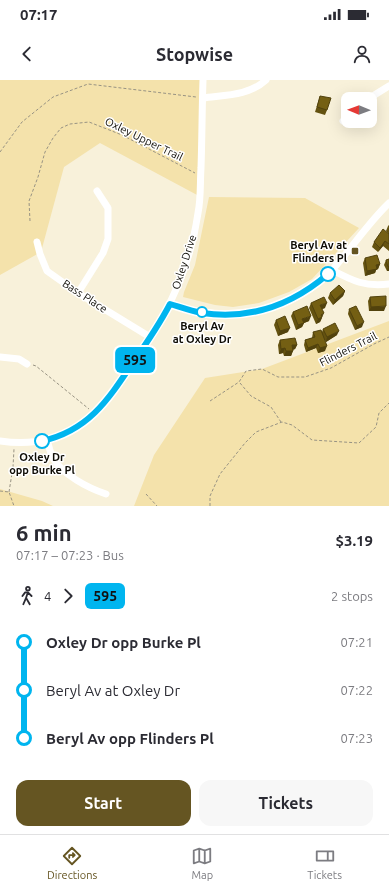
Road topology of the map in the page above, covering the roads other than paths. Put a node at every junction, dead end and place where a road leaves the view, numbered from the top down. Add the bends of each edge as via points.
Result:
1 (203, 80) edge
2 (266, 80) edge
3 (389, 86) edge
4 (377, 93) edge
5 (203, 98) junction
6 (97, 192) dead end
7 (389, 203) edge
8 (38, 242) dead end
9 (332, 270) junction
10 (389, 284) edge
11 (78, 293) junction
12 (170, 304) junction
13 (150, 338) junction
14 (0, 357) edge
15 (27, 364) road end
16 (47, 440) junction
17 (0, 441) edge
18 (106, 494) dead end

1 - 5 street, Oxley Drive
2 - 5 street via 238,94
3 - 4 street
5 - 12 street, Oxley Drive via 198,213 187,259
6 - 11 street via 108,208 108,239 103,254
7 - 9 street
8 - 11 street, Bass Place via 47,271
9 - 10 street via 358,283 375,286
9 - 12 street via 303,293 285,303 249,313 196,311
11 - 13 street, Bass Place
12 - 13 street, Oxley Drive
13 - 16 street, Oxley Drive via 95,414 76,428
14 - 15 street via 19,359
16 - 17 street, Oxley Drive via 32,443
16 - 18 street via 53,459 62,468 91,489

